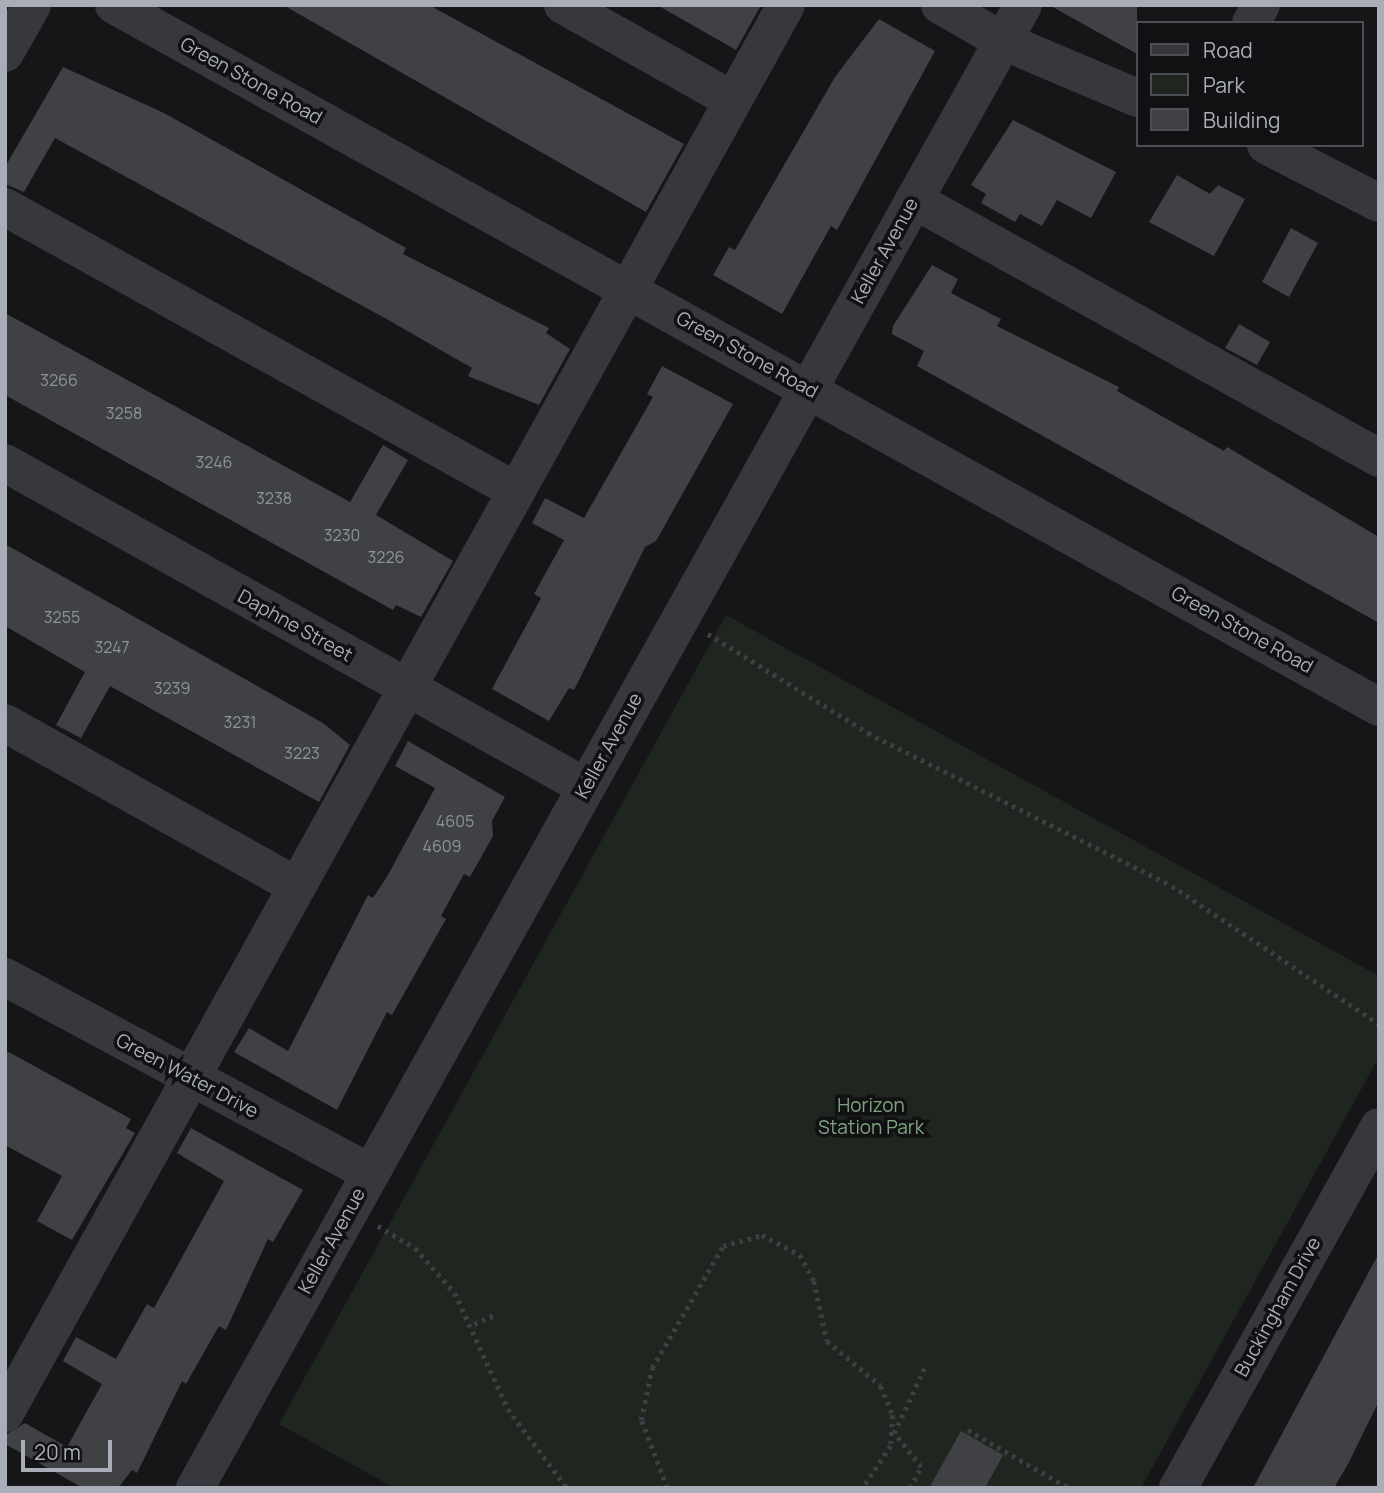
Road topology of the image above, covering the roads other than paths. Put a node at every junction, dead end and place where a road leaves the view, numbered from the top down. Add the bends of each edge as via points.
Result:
1 (32, 5) edge
2 (114, 5) edge
3 (563, 5) edge
4 (786, 5) edge
5 (940, 5) edge
6 (1023, 5) edge
7 (1261, 5) edge
8 (1252, 21) edge
9 (1003, 41) junction
10 (5, 54) edge
11 (1136, 98) edge
12 (732, 100) junction
13 (1270, 147) edge
14 (914, 200) junction
15 (1379, 203) edge
16 (5, 206) edge
17 (628, 289) junction
18 (808, 388) junction
19 (1379, 458) edge
20 (5, 463) edge
21 (516, 491) junction
22 (409, 690) junction
23 (1376, 697) edge
24 (5, 723) edge
25 (586, 787) junction
26 (297, 886) junction
27 (5, 977) edge
28 (188, 1077) junction
29 (1379, 1127) edge
30 (370, 1173) junction
31 (5, 1413) edge
32 (195, 1488) edge
33 (1178, 1488) edge

1 - 10 street
2 - 17 street, Green Stone Road
3 - 12 street
4 - 12 street
5 - 9 street
6 - 9 street, Keller Avenue
7 - 8 street
9 - 11 street
9 - 14 street, Keller Avenue
12 - 17 street
13 - 15 street
14 - 18 street, Keller Avenue
14 - 19 street
16 - 21 street
17 - 18 street, Green Stone Road
17 - 21 street
18 - 23 street, Green Stone Road
18 - 25 street, Keller Avenue
20 - 22 street, Daphne Street
21 - 22 street
22 - 25 street, Daphne Street
22 - 26 street
24 - 26 street
25 - 30 street, Keller Avenue
26 - 28 street
27 - 28 street, Green Water Drive
28 - 30 street, Green Water Drive
28 - 31 street
29 - 33 street, Buckingham Drive
30 - 32 street, Keller Avenue

